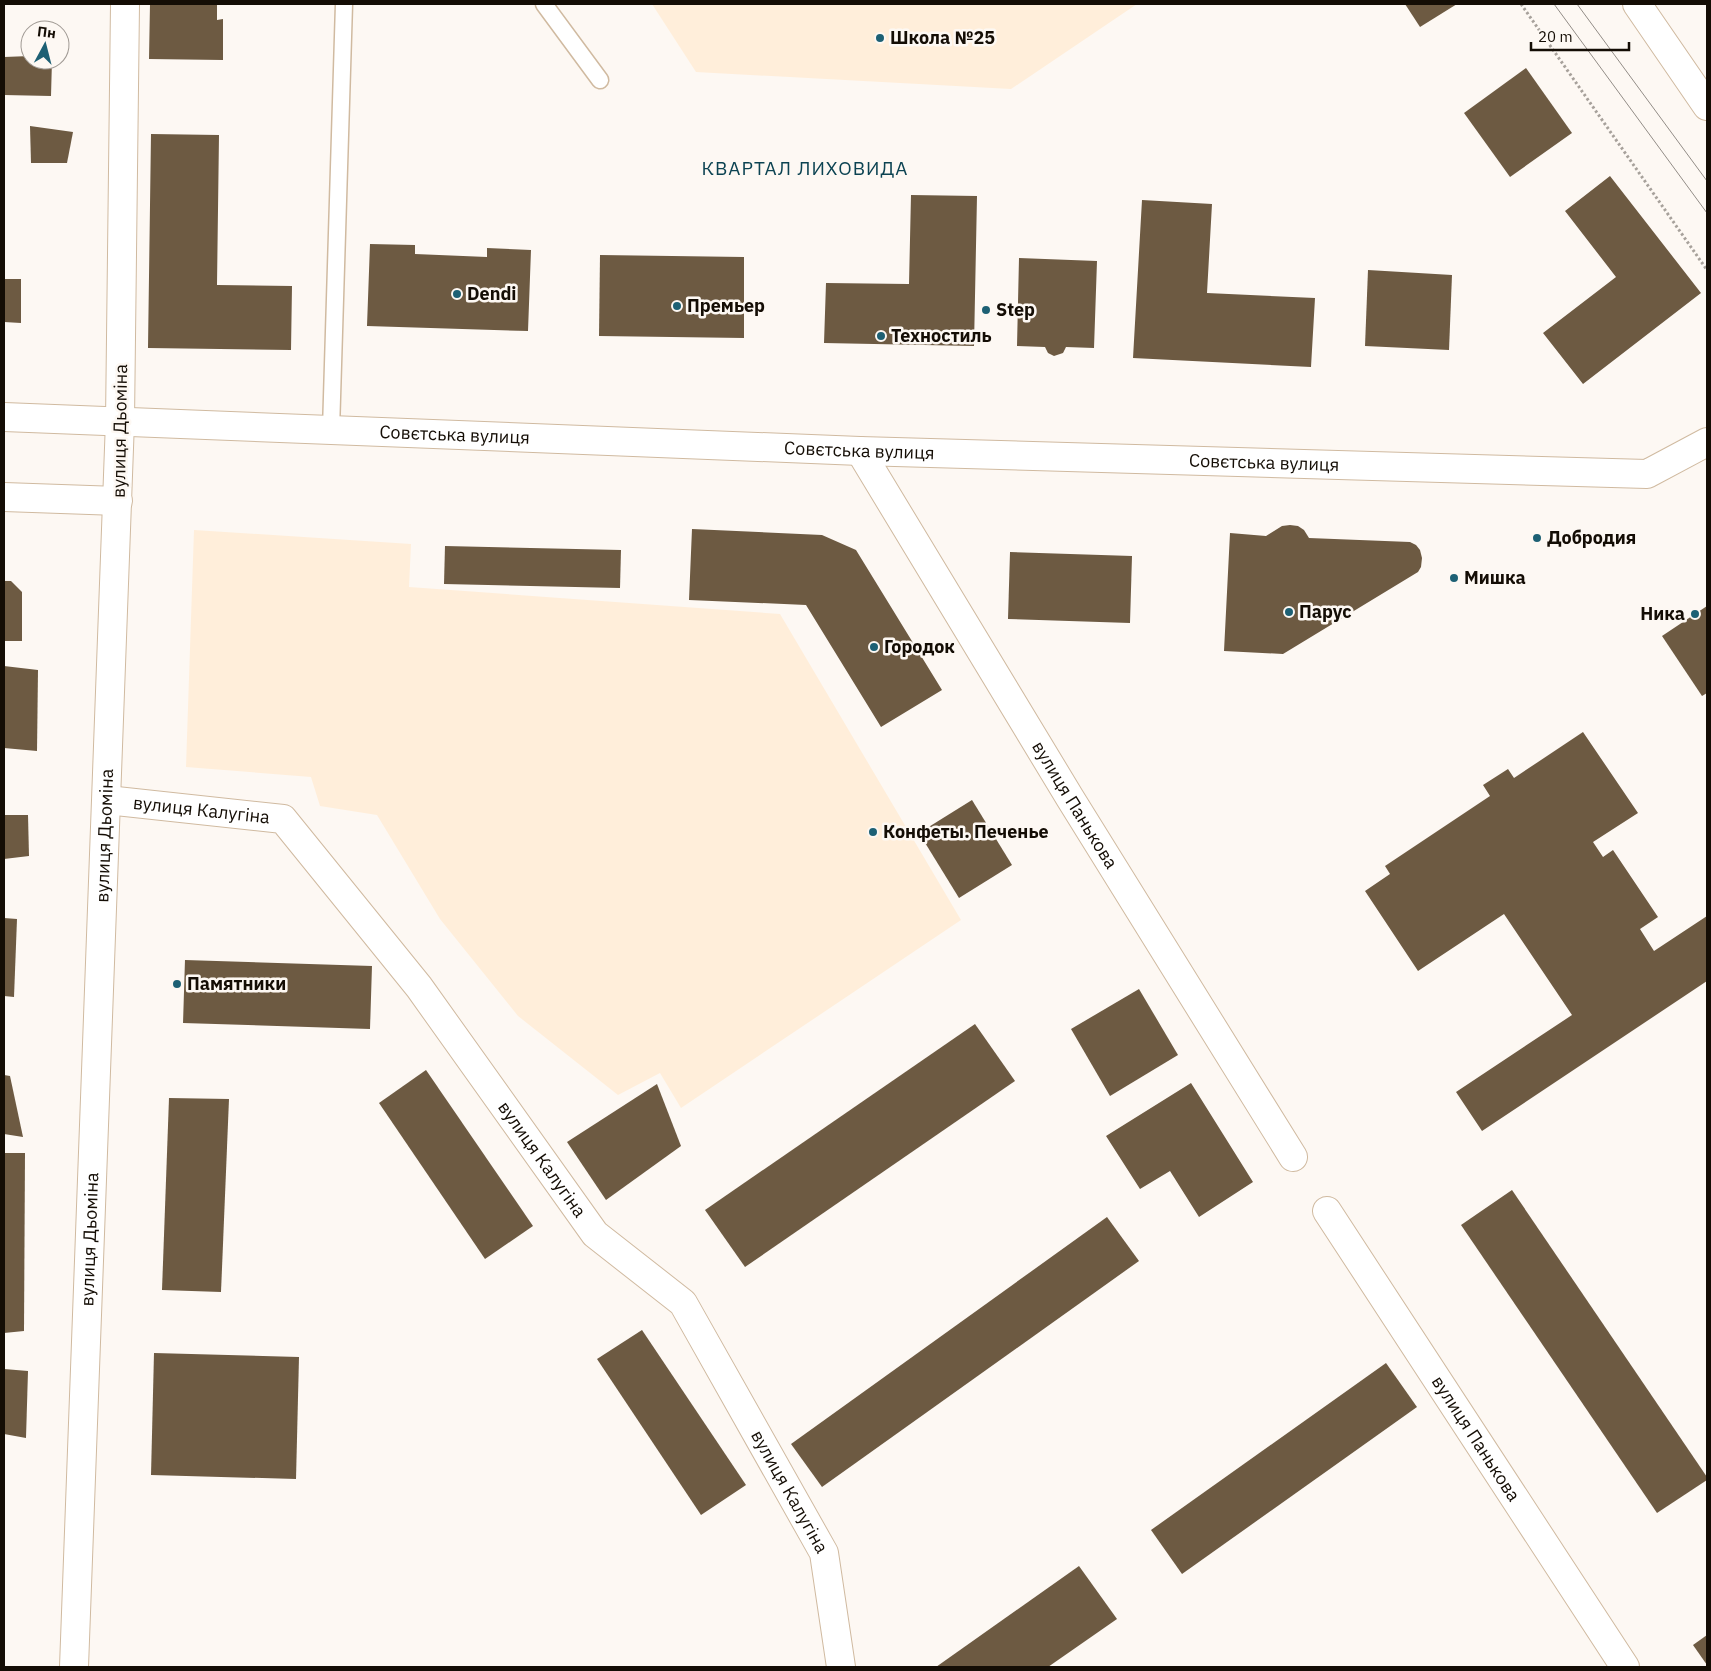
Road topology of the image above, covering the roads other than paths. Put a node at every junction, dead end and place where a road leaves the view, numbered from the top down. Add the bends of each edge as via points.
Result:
1 (125, 4) edge
2 (344, 4) edge
3 (544, 4) edge
4 (1637, 4) edge
5 (600, 80) dead end
6 (1707, 106) edge
7 (4, 417) edge
8 (120, 421) junction
9 (331, 430) junction
10 (1707, 442) edge
11 (860, 451) junction
12 (4, 497) edge
13 (118, 501) junction
14 (107, 800) junction
15 (1293, 1157) dead end
16 (1327, 1211) dead end
17 (74, 1667) edge
18 (841, 1667) edge
19 (1625, 1667) edge

1 - 8 street, вулиця Дьоміна
2 - 9 lane
3 - 5 lane
4 - 6 street
7 - 8 street, Совєтська вулиця
8 - 9 street, Совєтська вулиця
8 - 13 street, вулиця Дьоміна
9 - 11 street, Совєтська вулиця
10 - 11 street, Совєтська вулиця via 1646,474
11 - 15 street, вулиця Панькова
12 - 13 street
13 - 14 street, вулиця Дьоміна
14 - 17 street, вулиця Дьоміна
14 - 18 street, вулиця Калугіна via 284,819 419,987 595,1234 684,1303 824,1553
16 - 19 street, вулиця Панькова

